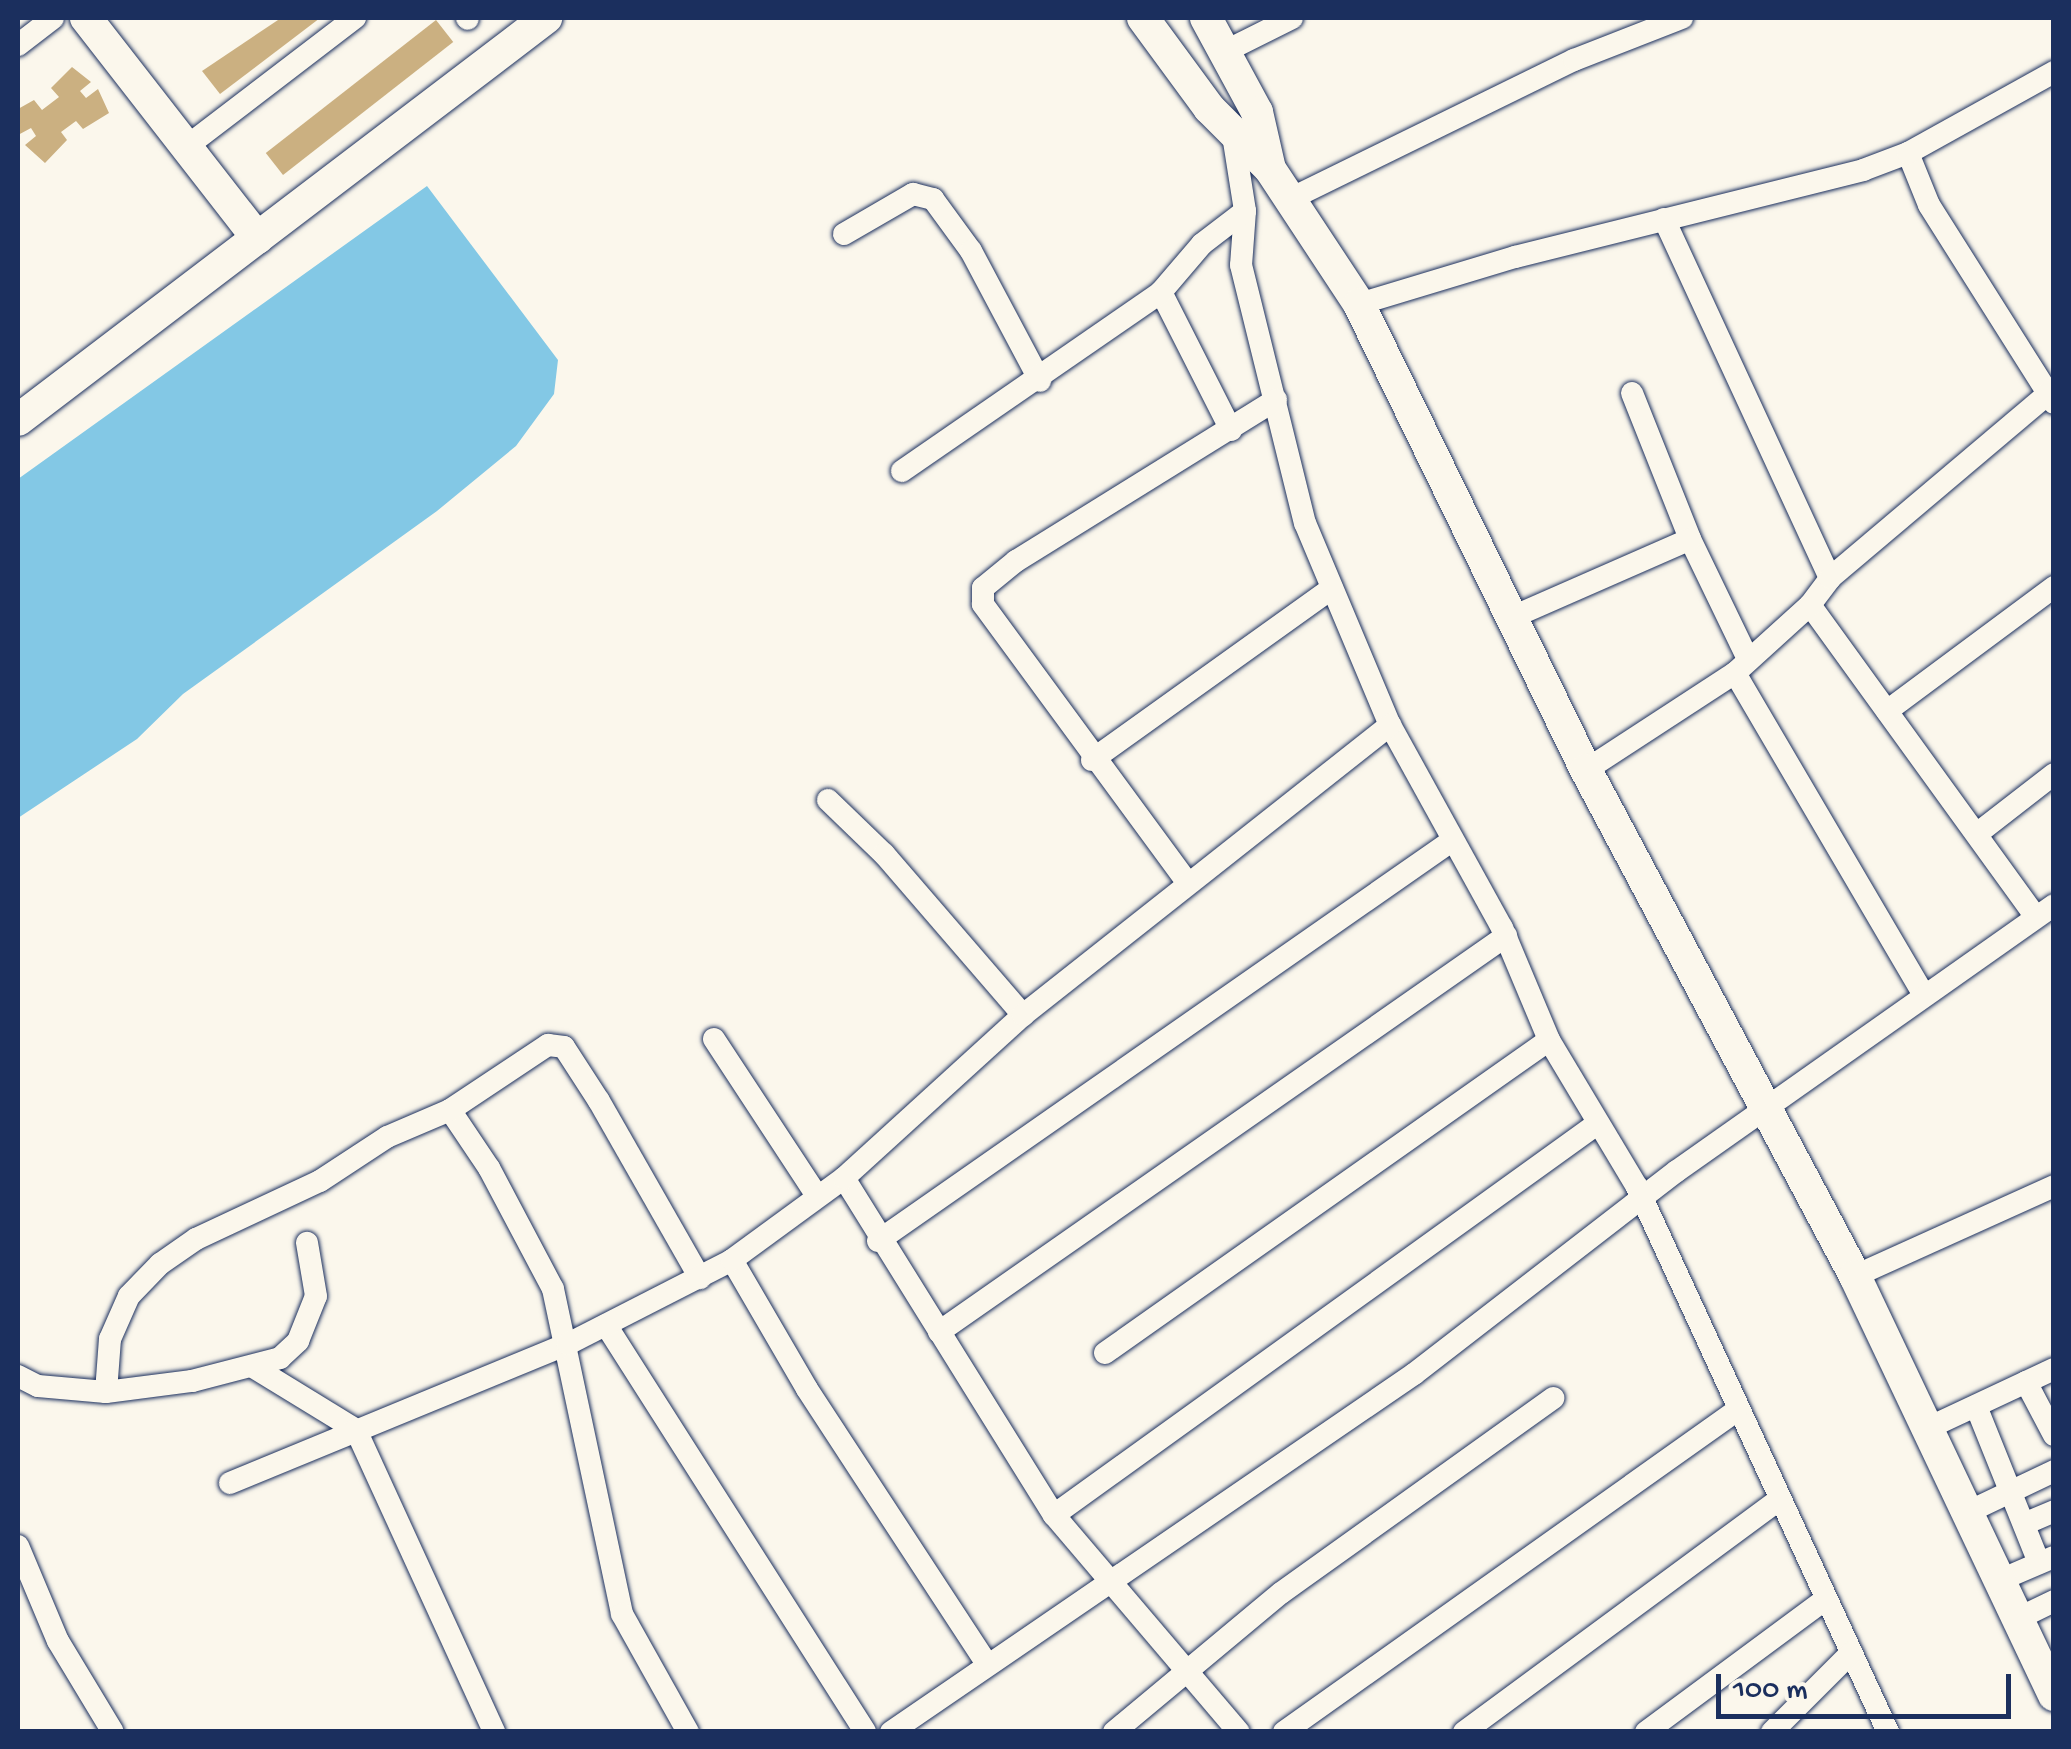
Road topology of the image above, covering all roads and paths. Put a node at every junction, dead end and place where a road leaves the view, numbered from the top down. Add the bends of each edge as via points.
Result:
1 (53, 18) edge
2 (86, 18) edge
3 (355, 18) edge
4 (546, 18) edge
5 (1143, 18) edge
6 (1206, 18) edge
7 (1292, 18) edge
8 (1682, 18) edge
9 (18, 45) edge
10 (1224, 52) junction
11 (2054, 72) edge
12 (1234, 135) junction
13 (186, 146) junction
14 (1908, 153) junction
15 (1270, 169) junction
16 (1290, 199) junction
17 (1245, 211) junction
18 (1664, 219) junction
19 (844, 234) dead end
20 (258, 238) junction
21 (1160, 292) junction
22 (1360, 304) junction
23 (1040, 381) junction
24 (1632, 392) dead end
25 (2051, 395) edge
26 (1276, 400) junction
27 (18, 420) edge
28 (1231, 430) junction
29 (902, 470) dead end
30 (1690, 540) junction
31 (1830, 578) junction
32 (2054, 587) edge
33 (1332, 588) junction
34 (1810, 605) junction
35 (1515, 616) junction
36 (1741, 665) junction
37 (1887, 711) junction
38 (1390, 726) junction
39 (1092, 760) junction
40 (1586, 770) junction
41 (2054, 774) edge
42 (828, 800) dead end
43 (1978, 833) junction
44 (1450, 842) junction
45 (1186, 882) junction
46 (2045, 911) edge
47 (1506, 936) junction
48 (1924, 995) junction
49 (1023, 1015) junction
50 (714, 1039) dead end
51 (1550, 1040) junction
52 (1769, 1108) junction
53 (450, 1110) junction
54 (1597, 1124) junction
55 (844, 1178) junction
56 (2054, 1186) edge
57 (817, 1196) junction
58 (1642, 1200) junction
59 (878, 1241) junction
60 (307, 1243) dead end
61 (732, 1260) junction
62 (1854, 1276) junction
63 (700, 1278) junction
64 (606, 1324) junction
65 (939, 1332) junction
66 (568, 1344) junction
67 (1105, 1352) dead end
68 (255, 1368) junction
69 (2054, 1370) edge
70 (18, 1376) edge
71 (2026, 1382) junction
72 (106, 1392) junction
73 (1553, 1398) dead end
74 (1976, 1406) junction
75 (1736, 1412) junction
76 (1928, 1428) junction
77 (356, 1430) junction
78 (2054, 1435) edge
79 (2054, 1472) edge
80 (230, 1484) dead end
81 (2011, 1492) junction
82 (1779, 1500) junction
83 (2054, 1512) edge
84 (1966, 1513) junction
85 (1054, 1515) junction
86 (2024, 1524) junction
87 (18, 1546) edge
88 (2046, 1560) edge
89 (1108, 1581) junction
90 (1998, 1582) junction
91 (1826, 1599) junction
92 (2054, 1601) edge
93 (2017, 1619) junction
94 (1852, 1653) junction
95 (986, 1664) junction
96 (1187, 1671) junction
97 (2049, 1675) edge
98 (113, 1732) edge
99 (494, 1732) edge
100 (688, 1732) edge
101 (865, 1732) edge
102 (890, 1732) edge
103 (1114, 1732) edge
104 (1240, 1732) edge
105 (1284, 1732) edge
106 (1464, 1732) edge
107 (1646, 1732) edge
108 (1772, 1732) edge
109 (1888, 1732) edge

1 - 9 street
2 - 13 street
3 - 13 street
4 - 20 street
5 - 12 street
6 - 10 street
7 - 10 street
8 - 16 street via 1574,60
10 - 15 street via 1257,112
11 - 14 street
12 - 15 street
12 - 17 street
13 - 20 street
14 - 18 street
14 - 25 street via 1929,205
15 - 16 street
16 - 22 street
17 - 21 street via 1202,244
17 - 26 street via 1241,266
18 - 22 street
18 - 31 street
19 - 23 street via 913,194 933,199 972,251
20 - 27 street
21 - 23 street
21 - 28 street
22 - 35 street
23 - 29 street
24 - 30 street
25 - 31 street
26 - 28 street
26 - 33 street via 1296,492
28 - 39 street via 1016,560 983,588 983,604
30 - 35 street
30 - 36 street
31 - 34 street
32 - 37 street
33 - 38 street
33 - 39 street
34 - 36 street
34 - 37 street
35 - 40 street
36 - 40 street
36 - 48 street
37 - 43 street
38 - 44 street
38 - 45 street
39 - 45 street
40 - 52 street
41 - 43 street
42 - 49 street via 884,854
43 - 46 street
44 - 47 street
44 - 59 street
45 - 49 street
46 - 48 street
47 - 51 street
47 - 65 street
48 - 52 street
49 - 55 street
50 - 57 street
51 - 54 street
51 - 67 street
52 - 58 street
52 - 62 street
53 - 63 street via 548,1045 564,1048
53 - 66 street via 528,1237
53 - 72 street via 388,1137 320,1182 196,1238 160,1264 129,1296 110,1339
54 - 58 street
54 - 85 street
55 - 57 street
55 - 59 street
56 - 62 street
57 - 61 street
58 - 75 street
58 - 89 street via 1414,1374
59 - 65 street
60 - 68 street via 316,1296 310,1320 280,1358
61 - 63 street
61 - 95 street via 807,1389
62 - 76 street
63 - 64 street
64 - 66 street
64 - 101 street
65 - 85 street
66 - 77 street
66 - 100 street via 622,1614
68 - 72 street
68 - 77 street
69 - 71 street
70 - 72 street via 38,1386
71 - 74 street
71 - 78 street
73 - 96 street via 1281,1593
74 - 76 street
74 - 81 street
75 - 82 street
75 - 105 street
76 - 84 street
77 - 80 street
77 - 99 street
79 - 81 street
81 - 84 street
81 - 86 street
82 - 91 street
82 - 106 street
83 - 86 street
84 - 90 street
85 - 89 street
86 - 88 street
87 - 98 street via 58,1642
88 - 90 street
89 - 95 street
89 - 96 street
90 - 93 street
91 - 94 street
91 - 107 street
92 - 93 street
93 - 97 street
94 - 108 street
94 - 109 street
95 - 102 street
96 - 103 street
96 - 104 street

